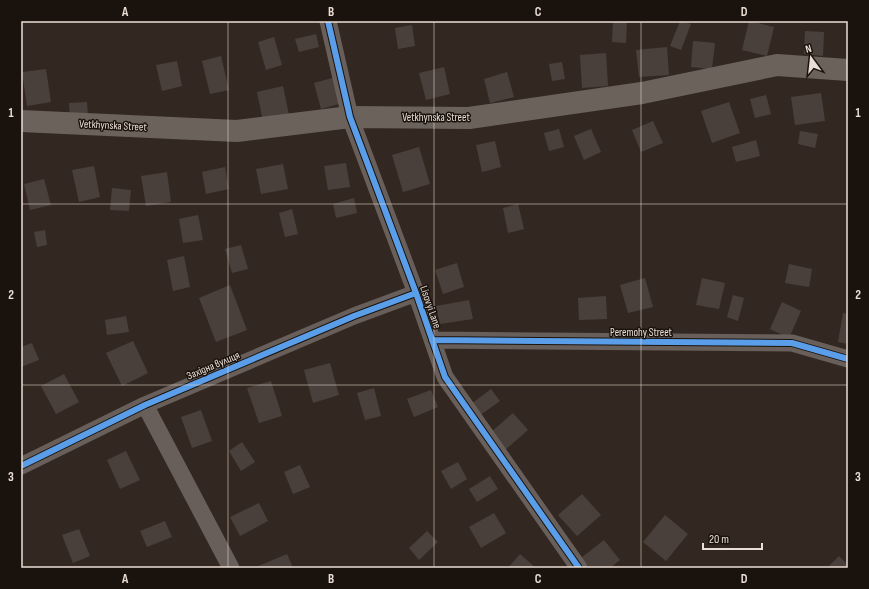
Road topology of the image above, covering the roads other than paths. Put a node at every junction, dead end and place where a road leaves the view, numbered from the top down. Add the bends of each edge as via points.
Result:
1 (328, 21) edge
2 (848, 70) edge
3 (350, 117) junction
4 (21, 121) edge
5 (416, 293) junction
6 (432, 340) junction
7 (848, 359) edge
8 (145, 405) junction
9 (21, 466) edge
10 (231, 568) edge
11 (579, 568) edge

1 - 3 street, Lisovyi Lane
2 - 3 main road, Vetkhynska Street via 777,65 642,93 469,118
3 - 4 main road, Vetkhynska Street via 237,131
3 - 5 street, Lisovyi Lane
5 - 6 street, Lisovyi Lane
5 - 8 street, Західна вулиця via 354,316
6 - 7 street, Peremohy Street via 792,343
6 - 11 street, Lisovyi Lane via 445,377
8 - 9 street, Західна вулиця
8 - 10 street

